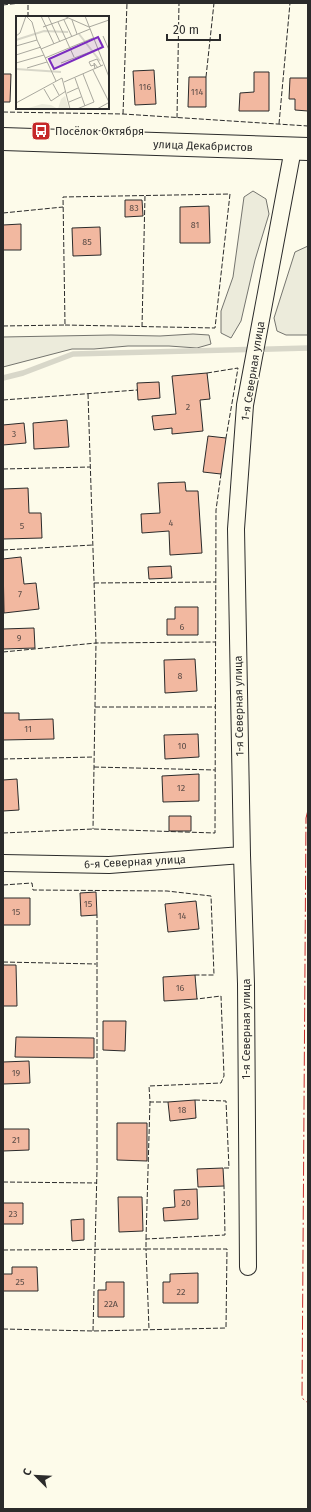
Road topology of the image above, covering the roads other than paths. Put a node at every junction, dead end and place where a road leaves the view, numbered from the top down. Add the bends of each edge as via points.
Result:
1 (3, 138) edge
2 (301, 149) edge
3 (242, 855) junction
4 (3, 863) edge
5 (248, 1267) dead end

1 - 2 highway, улица Декабристов
2 - 3 street, 1-я Северная улица via 245,405 236,529
3 - 4 street, 6-я Северная улица via 108,865
3 - 5 street, 1-я Северная улица via 246,984

